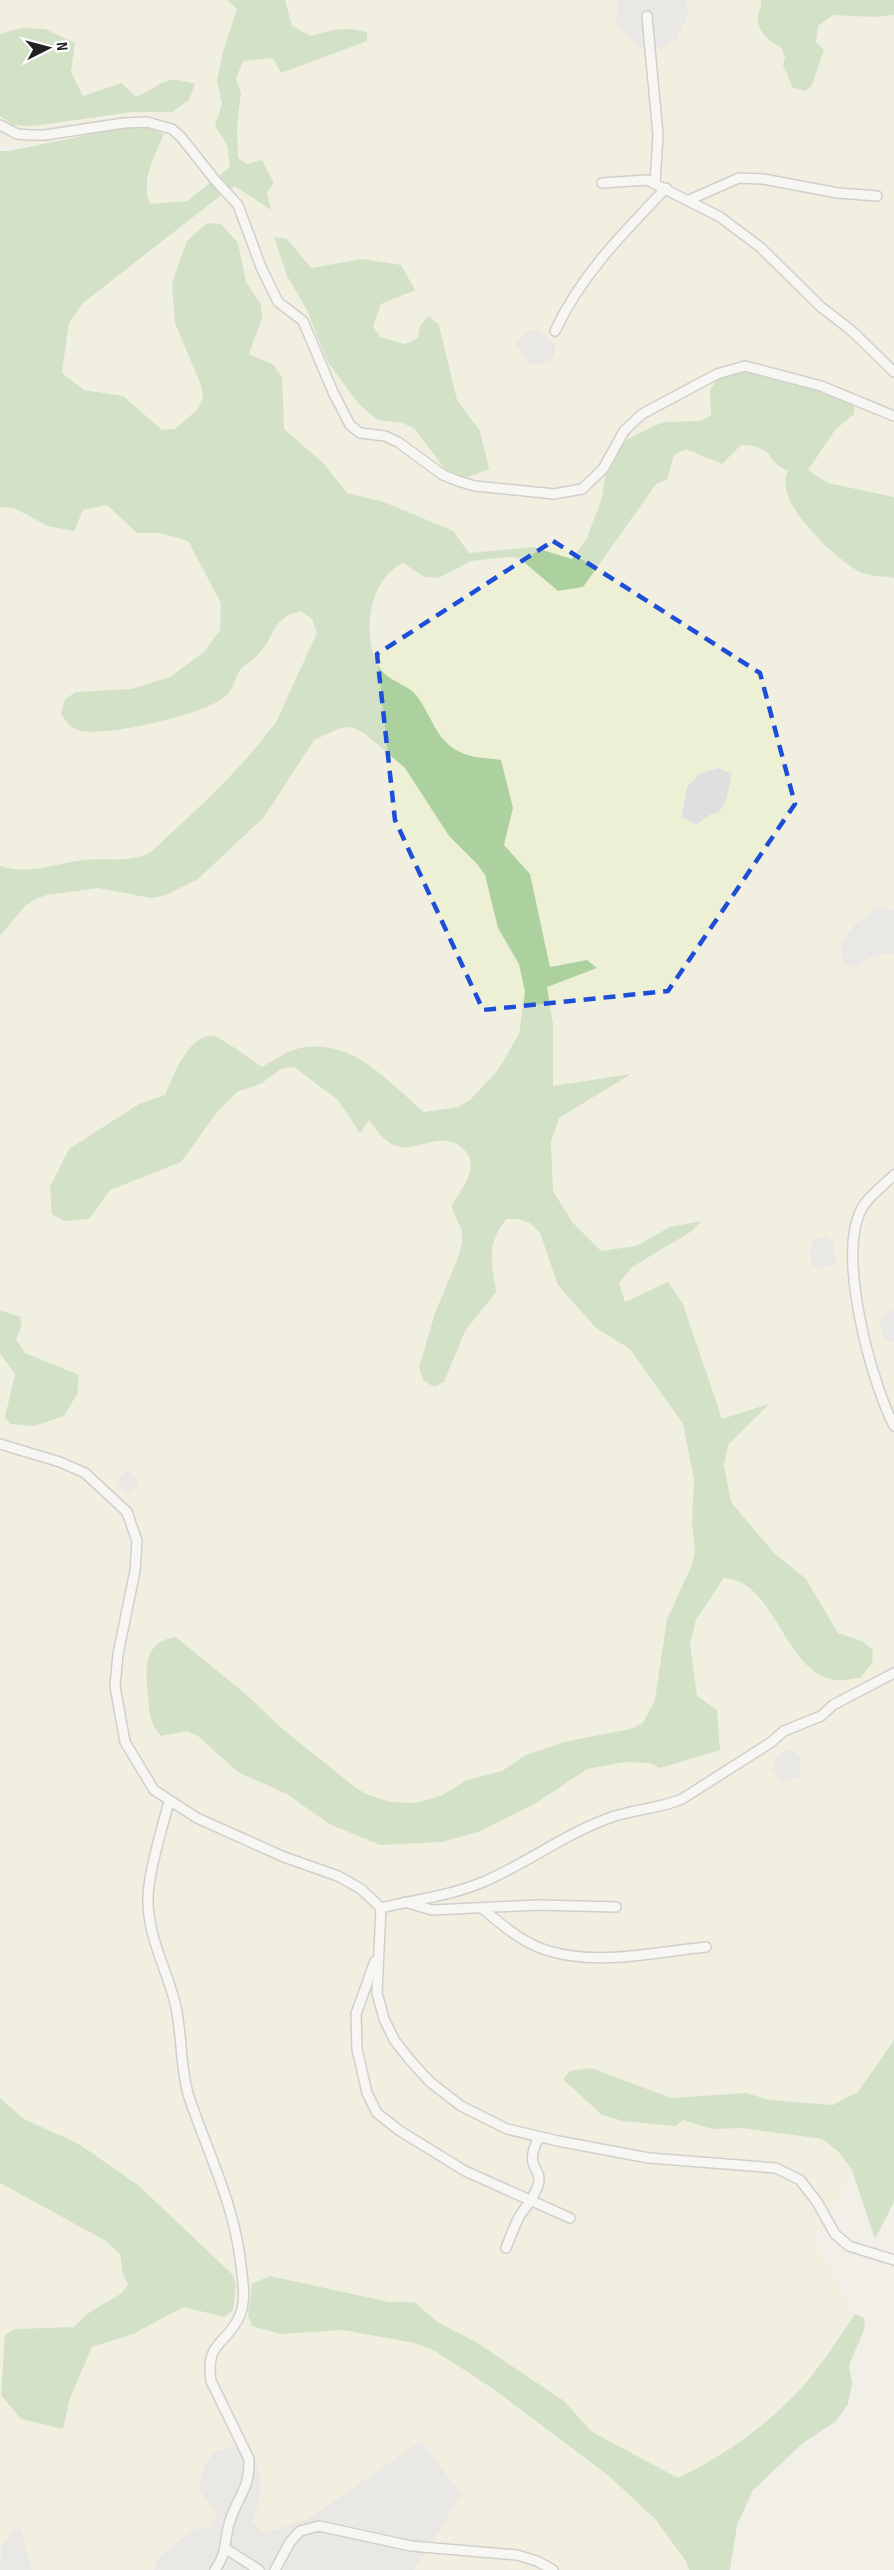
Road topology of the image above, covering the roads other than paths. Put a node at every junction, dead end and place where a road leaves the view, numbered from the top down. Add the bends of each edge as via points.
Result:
1 (647, 16) dead end
2 (0, 125) edge
3 (602, 183) dead end
4 (655, 183) junction
5 (666, 188) junction
6 (877, 196) dead end
7 (689, 200) junction
8 (555, 331) dead end
9 (894, 372) edge
10 (894, 416) edge
11 (894, 1175) edge
12 (894, 1426) edge
13 (0, 1444) edge
14 (894, 1673) edge
15 (169, 1801) junction
16 (405, 1902) junction
17 (616, 1907) dead end
18 (381, 1908) junction
19 (483, 1909) junction
20 (706, 1947) dead end
21 (377, 1956) junction
22 (539, 2137) junction
23 (531, 2200) junction
24 (570, 2218) dead end
25 (506, 2248) dead end
26 (894, 2260) edge
27 (226, 2549) junction
28 (215, 2570) edge
29 (259, 2570) edge
30 (275, 2570) edge
31 (553, 2570) edge

1 - 4 street via 658,135
2 - 10 street via 17,134 31,135 147,122 172,129 238,205 278,302 303,321 350,424 360,433 398,442 458,482 554,494 582,489 603,469 624,431 642,414 717,374 739,367 750,366 822,386
3 - 4 street
4 - 5 street
5 - 7 street
5 - 8 street via 610,246 570,299
6 - 7 street via 739,178
7 - 9 street via 760,247
11 - 12 street via 859,1214 852,1276 874,1375
13 - 15 street via 85,1473 127,1512 137,1541 135,1571 115,1686 125,1742 154,1790
14 - 16 street via 820,1716 784,1731 682,1799 615,1816 469,1888
15 - 18 street via 197,1818 284,1857 338,1876 361,1889
15 - 27 street via 147,1900 149,1921 178,2012 189,2096 221,2179 236,2238 243,2288 242,2313 233,2330 215,2345 209,2369 211,2381 249,2459 247,2486 231,2518
16 - 18 street
16 - 19 street via 432,1910
17 - 19 street via 538,1905
18 - 21 street
19 - 20 street via 529,1942 547,1951 578,1957
21 - 22 street via 377,1993 384,2019 410,2060 461,2106 507,2129
21 - 23 street via 356,2014 357,2049 367,2093 377,2113 465,2170
22 - 23 street via 532,2152 532,2166 540,2179
22 - 26 street via 649,2158 776,2168 800,2180 835,2234 849,2246
23 - 24 street
23 - 25 street
27 - 28 street
27 - 29 street
30 - 31 street via 300,2531 319,2526 411,2546 517,2555 537,2560

